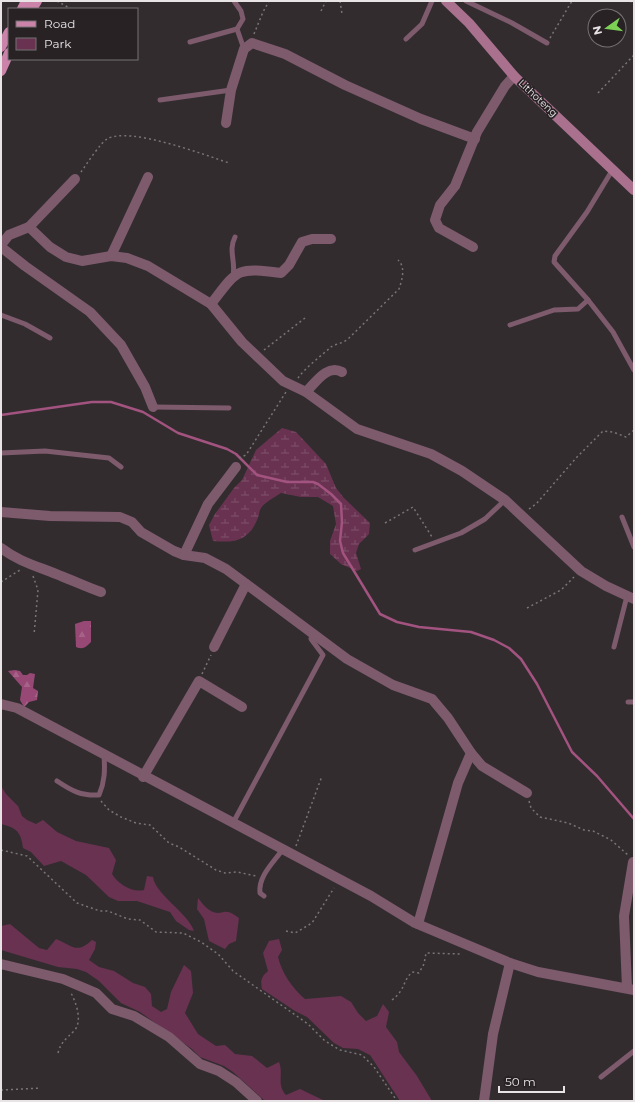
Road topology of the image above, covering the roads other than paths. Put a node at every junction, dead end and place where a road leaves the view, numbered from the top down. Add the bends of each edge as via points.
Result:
1 (234, 1) edge
2 (432, 1) edge
3 (446, 1) edge
4 (466, 1) edge
5 (237, 29) junction
6 (8, 34) edge
7 (406, 39) dead end
8 (190, 42) dead end
9 (547, 43) road end
10 (248, 46) junction
11 (1, 47) edge
12 (8, 55) edge
13 (1, 71) edge
14 (514, 76) junction
15 (231, 90) junction
16 (160, 100) dead end
17 (226, 123) dead end
18 (475, 139) junction
19 (613, 169) junction
20 (148, 177) dead end
21 (75, 179) road end
22 (634, 190) edge
23 (28, 227) junction
24 (236, 237) dead end
25 (332, 239) dead end
26 (1, 246) edge
27 (473, 247) dead end
28 (111, 256) junction
29 (233, 276) junction
30 (588, 300) junction
31 (211, 304) junction
32 (1, 315) edge
33 (510, 325) dead end
34 (50, 338) dead end
35 (634, 370) edge
36 (342, 372) dead end
37 (306, 392) junction
38 (153, 407) joint
39 (229, 408) dead end
40 (1, 453) edge
41 (121, 467) dead end
42 (236, 467) road end
43 (505, 500) junction
44 (1, 512) edge
45 (622, 517) dead end
46 (634, 547) edge
47 (1, 548) edge
48 (415, 550) dead end
49 (184, 555) junction
50 (246, 584) junction
51 (101, 592) dead end
52 (631, 597) edge
53 (312, 634) junction
54 (214, 647) road end
55 (614, 647) dead end
56 (1, 704) edge
57 (242, 707) dead end
58 (471, 753) junction
59 (104, 756) junction
60 (143, 776) junction
61 (57, 781) dead end
62 (527, 793) road end
63 (233, 823) junction
64 (287, 852) junction
65 (633, 862) edge
66 (264, 896) dead end
67 (418, 924) junction
68 (510, 963) junction
69 (1, 964) edge
70 (630, 989) edge
71 (634, 1052) edge
72 (601, 1077) dead end
73 (257, 1101) edge
74 (484, 1101) edge

1 - 5 lane via 243,19
2 - 7 lane via 422,24
3 - 14 main road, Lithoteng via 469,23
4 - 9 lane
5 - 8 lane
5 - 10 lane
6 - 11 main road
10 - 15 street
10 - 18 street via 285,54 345,85 421,119
12 - 13 main road
14 - 18 street via 505,86
14 - 19 main road, Lithoteng
15 - 16 lane
15 - 17 street
18 - 27 street via 455,186 440,205 435,220 439,228
19 - 22 main road, Lithoteng
19 - 30 lane via 587,212 555,256 554,262
20 - 28 street
21 - 23 street
23 - 26 street via 9,235
23 - 28 street via 50,247 66,257 82,261
24 - 29 lane via 231,245
25 - 29 street via 302,242 289,266 282,273 245,270
26 - 38 street via 90,312 121,345 145,387
28 - 31 street via 127,258 148,266
29 - 31 street
30 - 33 lane via 578,309 554,310
30 - 35 lane via 613,332
31 - 37 street via 256,356 283,381
32 - 34 lane via 25,324
36 - 37 street via 336,369 329,370
37 - 43 street via 357,429 442,459
38 - 39 lane
40 - 41 lane via 45,451 109,458
42 - 49 street via 208,504
43 - 48 lane via 485,519 461,533
43 - 52 street via 581,571
44 - 49 street via 120,517
45 - 46 lane
47 - 51 street via 16,559
49 - 50 street via 205,558
50 - 53 street
50 - 54 street
52 - 55 lane
53 - 58 street via 373,675 432,700 448,718
53 - 63 lane via 311,639 323,655
56 - 59 street via 17,708
57 - 60 street via 199,681
58 - 62 street via 482,766
58 - 67 street via 458,783
59 - 60 street
59 - 61 lane via 106,771 99,795 85,796 73,792
60 - 63 street
63 - 64 street
64 - 66 lane via 267,870 260,888 260,893
64 - 67 street
65 - 70 street via 624,916
67 - 68 street
68 - 70 street via 538,972
68 - 74 street via 493,1034
69 - 73 street via 60,979 96,993 112,1009 134,1016 169,1037 200,1064 236,1082
71 - 72 lane

